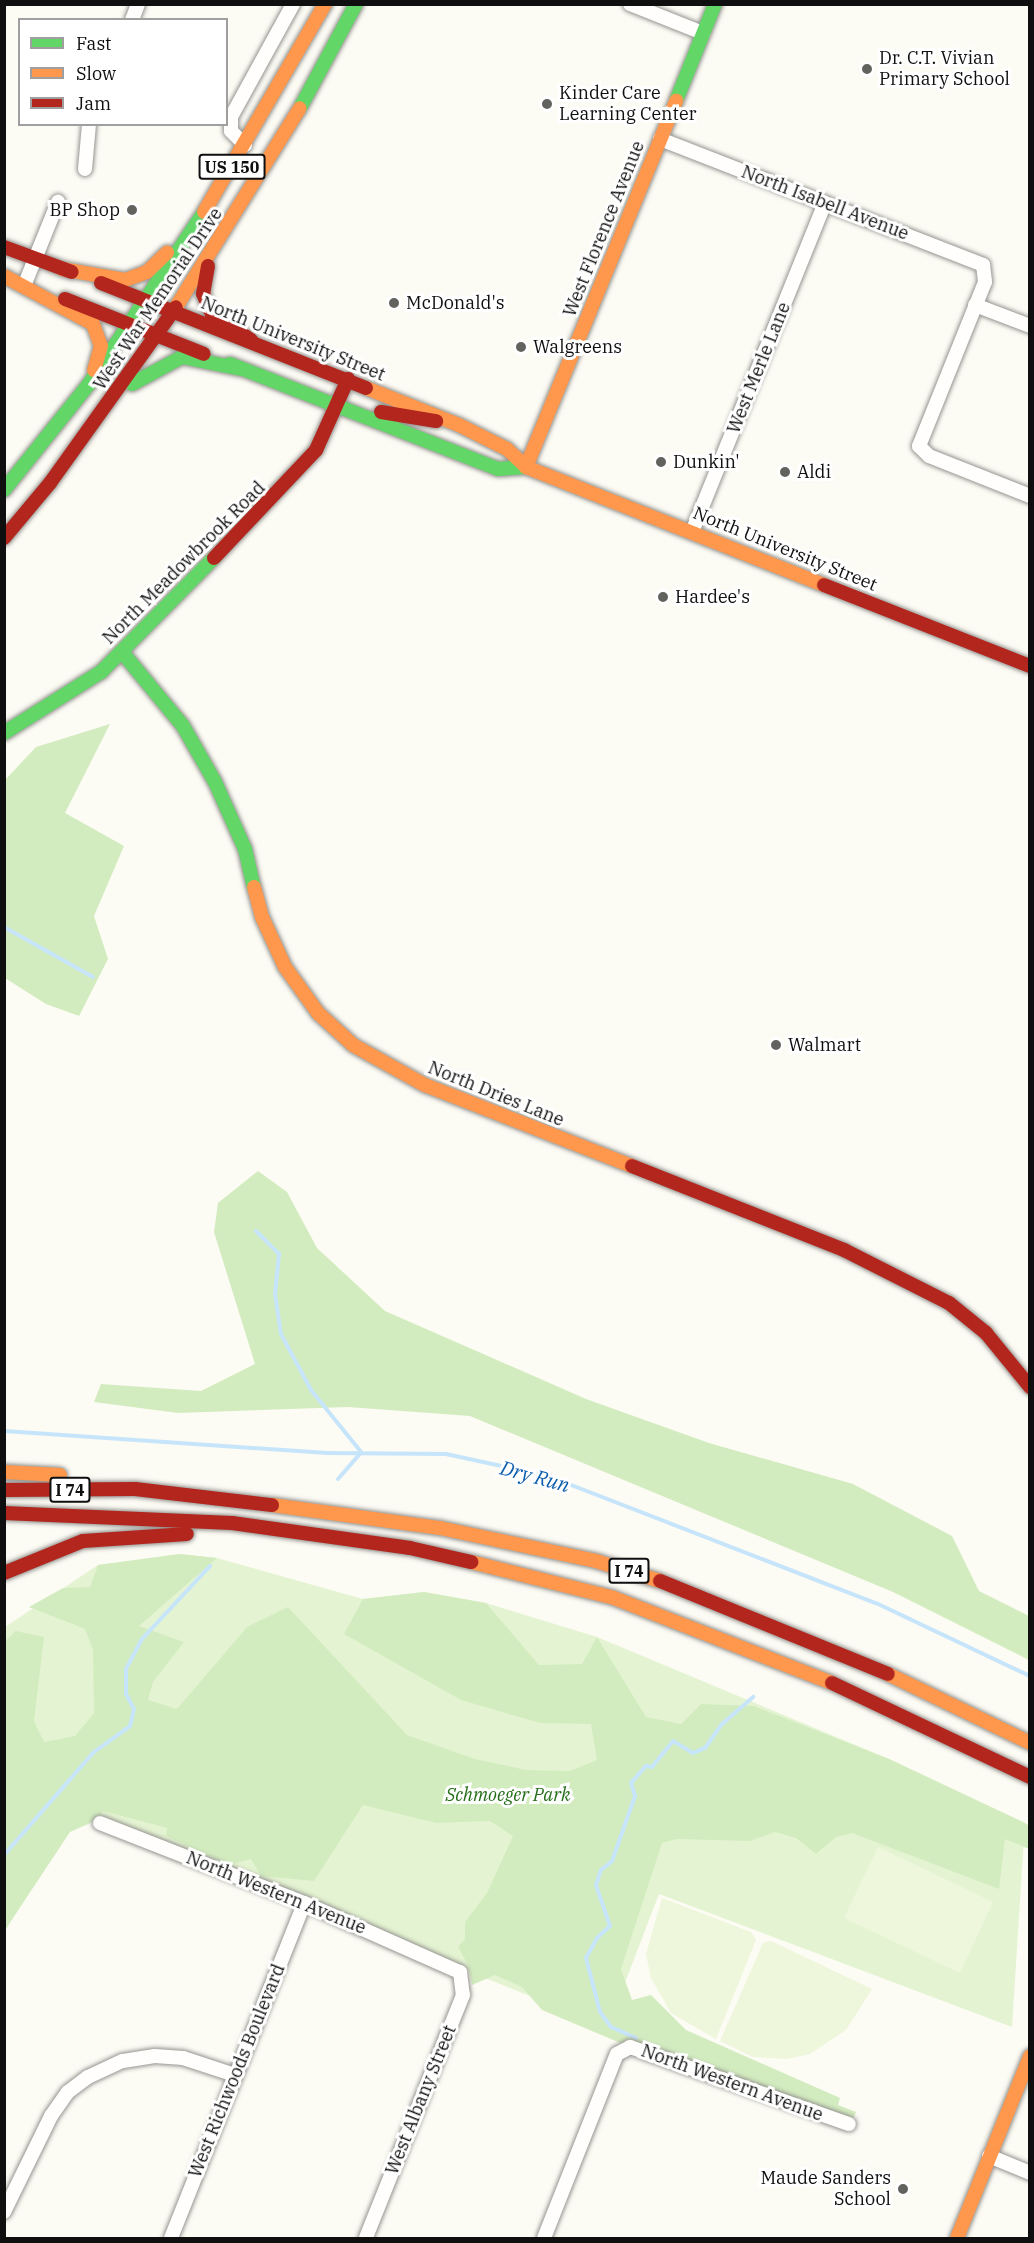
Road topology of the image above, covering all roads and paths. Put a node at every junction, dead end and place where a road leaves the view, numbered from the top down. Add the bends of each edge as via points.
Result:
1 (293, 4) edge
2 (325, 4) edge
3 (356, 4) edge
4 (630, 4) edge
5 (715, 4) edge
6 (703, 33) junction
7 (89, 126) edge
8 (660, 139) junction
9 (244, 144) junction
10 (85, 169) dead end
11 (58, 202) dead end
12 (825, 203) junction
13 (219, 244) junction
14 (4, 247) edge
15 (35, 259) junction
16 (62, 269) junction
17 (4, 275) edge
18 (25, 284) junction
19 (147, 300) junction
20 (975, 305) junction
21 (175, 311) junction
22 (130, 325) junction
23 (1029, 326) edge
24 (158, 336) junction
25 (251, 340) junction
26 (241, 369) junction
27 (348, 379) junction
28 (89, 384) junction
29 (337, 406) junction
30 (450, 422) junction
31 (526, 467) junction
32 (51, 483) junction
33 (4, 490) edge
34 (1029, 496) edge
35 (692, 532) junction
36 (4, 538) edge
37 (122, 652) junction
38 (1029, 666) edge
39 (4, 733) edge
40 (1029, 1387) edge
41 (4, 1472) edge
42 (135, 1489) junction
43 (4, 1490) edge
44 (4, 1513) edge
45 (4, 1573) edge
46 (614, 1598) junction
47 (1029, 1743) edge
48 (1029, 1777) edge
49 (100, 1823) dead end
50 (304, 1903) junction
51 (451, 1964) joint
52 (1029, 2055) edge
53 (235, 2075) junction
54 (849, 2124) dead end
55 (989, 2156) junction
56 (1029, 2173) edge
57 (4, 2212) edge
58 (171, 2238) edge
59 (366, 2238) edge
60 (544, 2238) edge
61 (957, 2238) edge

1 - 9 street via 231,117 231,131
2 - 9 main road, West War Memorial Drive / US 150
3 - 13 main road, West War Memorial Drive / US 150
4 - 6 street
5 - 6 main road, West Florence Avenue
6 - 8 main road, West Florence Avenue
7 - 10 street
8 - 12 street, North Isabell Avenue
8 - 31 main road, West Florence Avenue
9 - 16 main road via 186,228 147,272 119,280
9 - 19 main road, West War Memorial Drive / US 150
11 - 15 street
12 - 20 street, North Isabell Avenue via 978,261 985,271
12 - 35 street, West Merle Lane
13 - 21 main road, West War Memorial Drive / US 150
13 - 25 main road via 204,277 204,297 217,319
14 - 15 main road, North University Street
15 - 16 main road, North University Street
15 - 18 street
16 - 19 main road, North University Street
17 - 18 main road
18 - 22 main road, North University Street
18 - 28 main road via 83,314 96,327 101,350
19 - 21 main road, North University Street
19 - 22 main road, West War Memorial Drive / US 150
20 - 23 street
20 - 34 street via 920,440 921,451
21 - 24 main road, West War Memorial Drive / US 150
21 - 25 main road, North University Street
22 - 24 main road, North University Street
22 - 28 main road, West War Memorial Drive / US 150
24 - 26 main road, North University Street
24 - 32 main road, West War Memorial Drive / US 150
25 - 27 main road, North University Street
26 - 29 main road, North University Street
26 - 32 main road via 186,357 149,370 130,385
27 - 29 main road, North Meadowbrook Road
27 - 30 main road, North University Street
28 - 33 main road, West War Memorial Drive / US 150
29 - 30 main road via 358,403 405,419
29 - 31 main road, North University Street via 498,469
29 - 37 main road, North Meadowbrook Road via 307,462
30 - 31 main road, North University Street via 507,449
31 - 35 main road, North University Street
32 - 36 main road, West War Memorial Drive / US 150
35 - 38 main road, North University Street
37 - 39 main road, North Meadowbrook Road via 72,694
37 - 40 main road, North Dries Lane via 183,726 219,790 245,849 268,933 285,967 323,1018 353,1045 385,1067 435,1090 844,1250 949,1303 986,1333
41 - 42 main road via 91,1477
42 - 43 main road, I 74
42 - 47 main road, I 74 via 440,1528 618,1567 851,1656
44 - 46 main road, I 74 via 198,1520 282,1529 460,1558
45 - 46 main road via 83,1541 199,1534 356,1551
46 - 48 main road, I 74 via 839,1684
49 - 50 street, North Western Avenue
50 - 51 street, North Western Avenue
50 - 53 street, West Richwoods Boulevard
51 - 59 street, West Albany Street via 460,1972 463,1995
52 - 55 main road
53 - 57 street via 183,2058 154,2056 123,2061 88,2078 68,2092 51,2116
53 - 58 street, West Richwoods Boulevard
54 - 60 street, North Western Avenue via 636,2047 617,2054
55 - 56 street
55 - 61 main road

